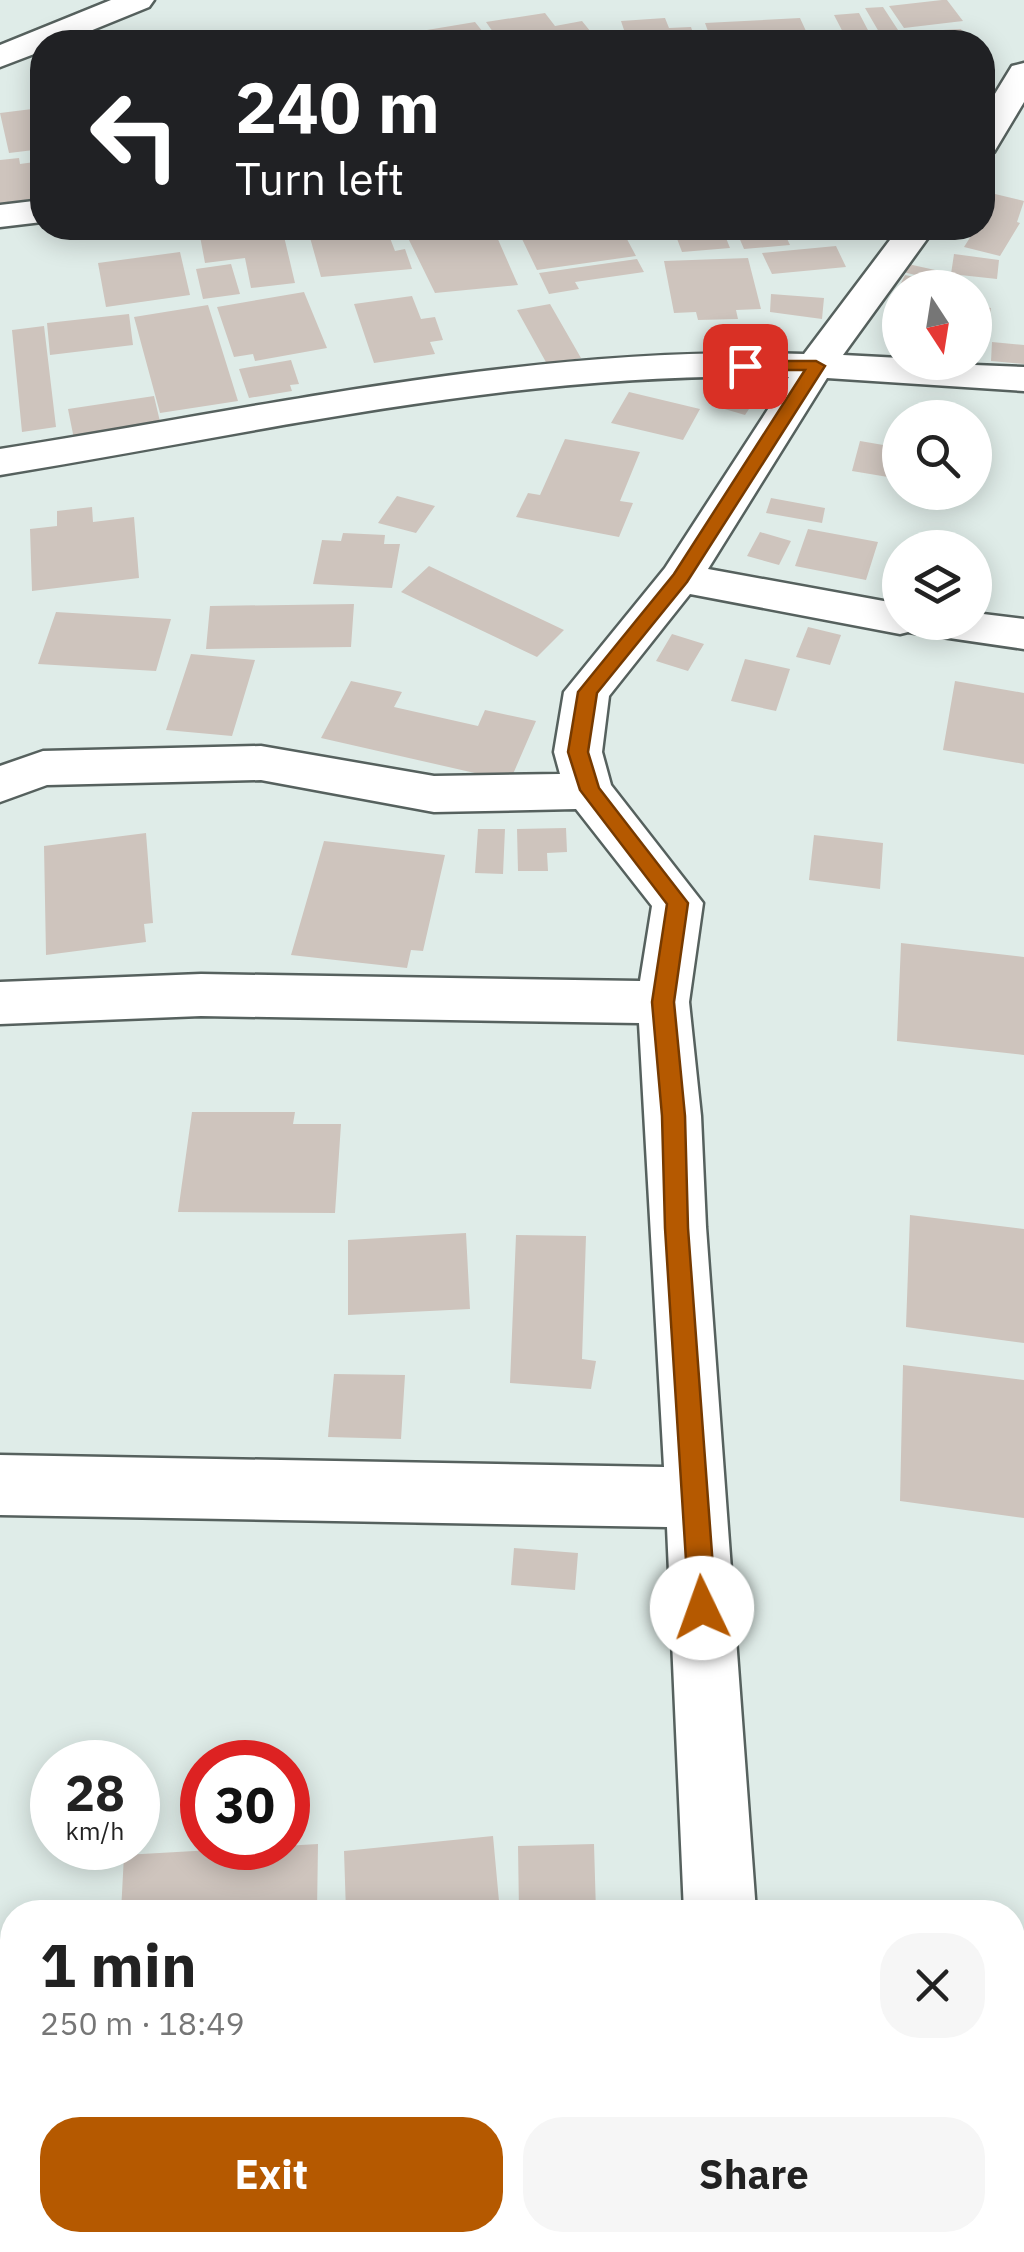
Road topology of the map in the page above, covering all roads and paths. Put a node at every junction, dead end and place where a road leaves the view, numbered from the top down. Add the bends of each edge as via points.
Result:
1 (138, 0) edge
2 (65, 30) edge
3 (30, 45) edge
4 (0, 57) edge
5 (1024, 73) edge
6 (995, 144) edge
7 (30, 212) edge
8 (0, 216) edge
9 (908, 240) edge
10 (816, 366) junction
11 (1024, 379) edge
12 (0, 462) edge
13 (680, 578) junction
14 (882, 616) edge
15 (992, 630) edge
16 (1024, 634) edge
17 (0, 784) edge
18 (590, 790) junction
19 (663, 1002) junction
20 (0, 1003) edge
21 (0, 1485) edge
22 (697, 1498) junction
23 (719, 1900) edge

1 - 2 street
3 - 4 street
5 - 6 street
7 - 8 street
9 - 10 street
10 - 11 street
10 - 12 street via 638,368 458,386
10 - 13 street
13 - 14 street
13 - 18 street via 587,692 578,752
15 - 16 street
17 - 18 street via 43,768 261,763 434,794
18 - 19 street via 678,903
19 - 20 street via 202,994
19 - 22 street
21 - 22 street
22 - 23 street

